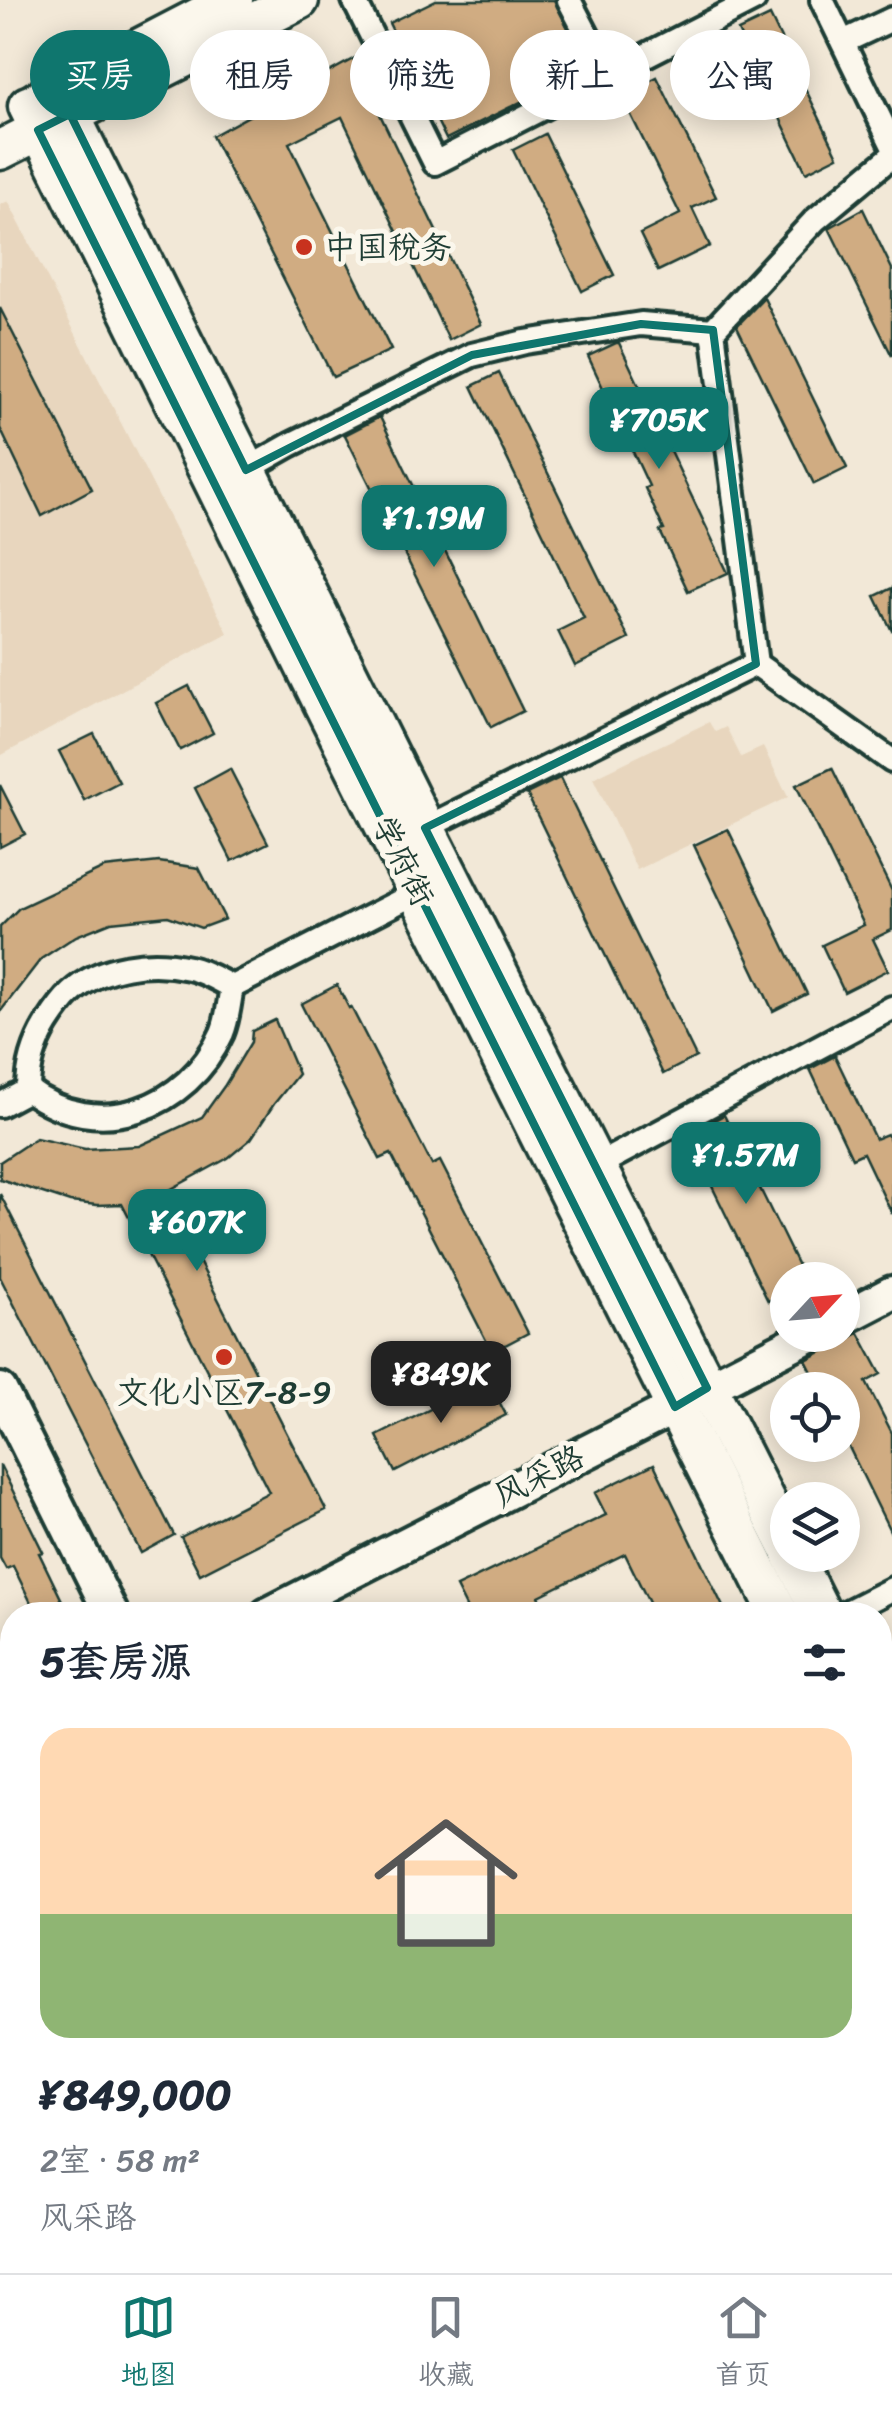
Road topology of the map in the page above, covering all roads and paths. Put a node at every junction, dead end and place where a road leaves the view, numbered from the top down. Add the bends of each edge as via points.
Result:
1 (234, 0) edge
2 (299, 0) edge
3 (354, 0) edge
4 (570, 0) edge
5 (754, 0) edge
6 (822, 0) edge
7 (892, 19) edge
8 (585, 30) edge
9 (170, 37) edge
10 (843, 42) junction
11 (170, 56) edge
12 (31, 120) edge
13 (43, 120) edge
14 (44, 120) edge
15 (892, 144) edge
16 (0, 150) edge
17 (892, 156) edge
18 (714, 330) junction
19 (246, 470) junction
20 (756, 664) junction
21 (354, 725) junction
22 (892, 761) edge
23 (425, 828) junction
24 (418, 892) junction
25 (232, 987) junction
26 (892, 1008) edge
27 (28, 1090) junction
28 (0, 1104) edge
29 (596, 1166) junction
30 (892, 1293) edge
31 (860, 1309) edge
32 (777, 1352) edge
33 (707, 1388) junction
34 (0, 1390) edge
35 (675, 1407) junction
36 (770, 1511) edge
37 (800, 1572) edge
38 (892, 1589) edge
39 (106, 1602) edge
40 (292, 1602) edge
41 (773, 1602) edge
42 (816, 1602) edge
43 (866, 1602) edge

1 - 9 main road
2 - 11 main road
3 - 5 street via 435,163
4 - 8 street
6 - 10 street
7 - 10 street
10 - 15 street
12 - 16 main road
13 - 21 main road, 学府街
14 - 19 main road, 学府街
17 - 18 street via 815,220
18 - 19 street via 641,324 472,355
18 - 20 street
19 - 21 main road, 学府街
20 - 22 street
20 - 23 street
21 - 23 main road, 学府街
21 - 24 main road, 学府街
23 - 29 main road, 学府街
24 - 25 street
24 - 35 main road, 学府街
25 - 27 street via 224,1029 210,1056 164,1101 113,1116 55,1106
25 - 27 street via 193,968 164,964 100,975 72,991 40,1035
26 - 29 street
27 - 28 street
29 - 33 main road, 学府街
30 - 31 main road
32 - 33 main road, 风采路
33 - 35 main road, 风采路
33 - 36 main road, 学府街
34 - 39 main road
35 - 40 main road, 风采路
35 - 41 main road, 学府街
37 - 42 main road
38 - 43 street

